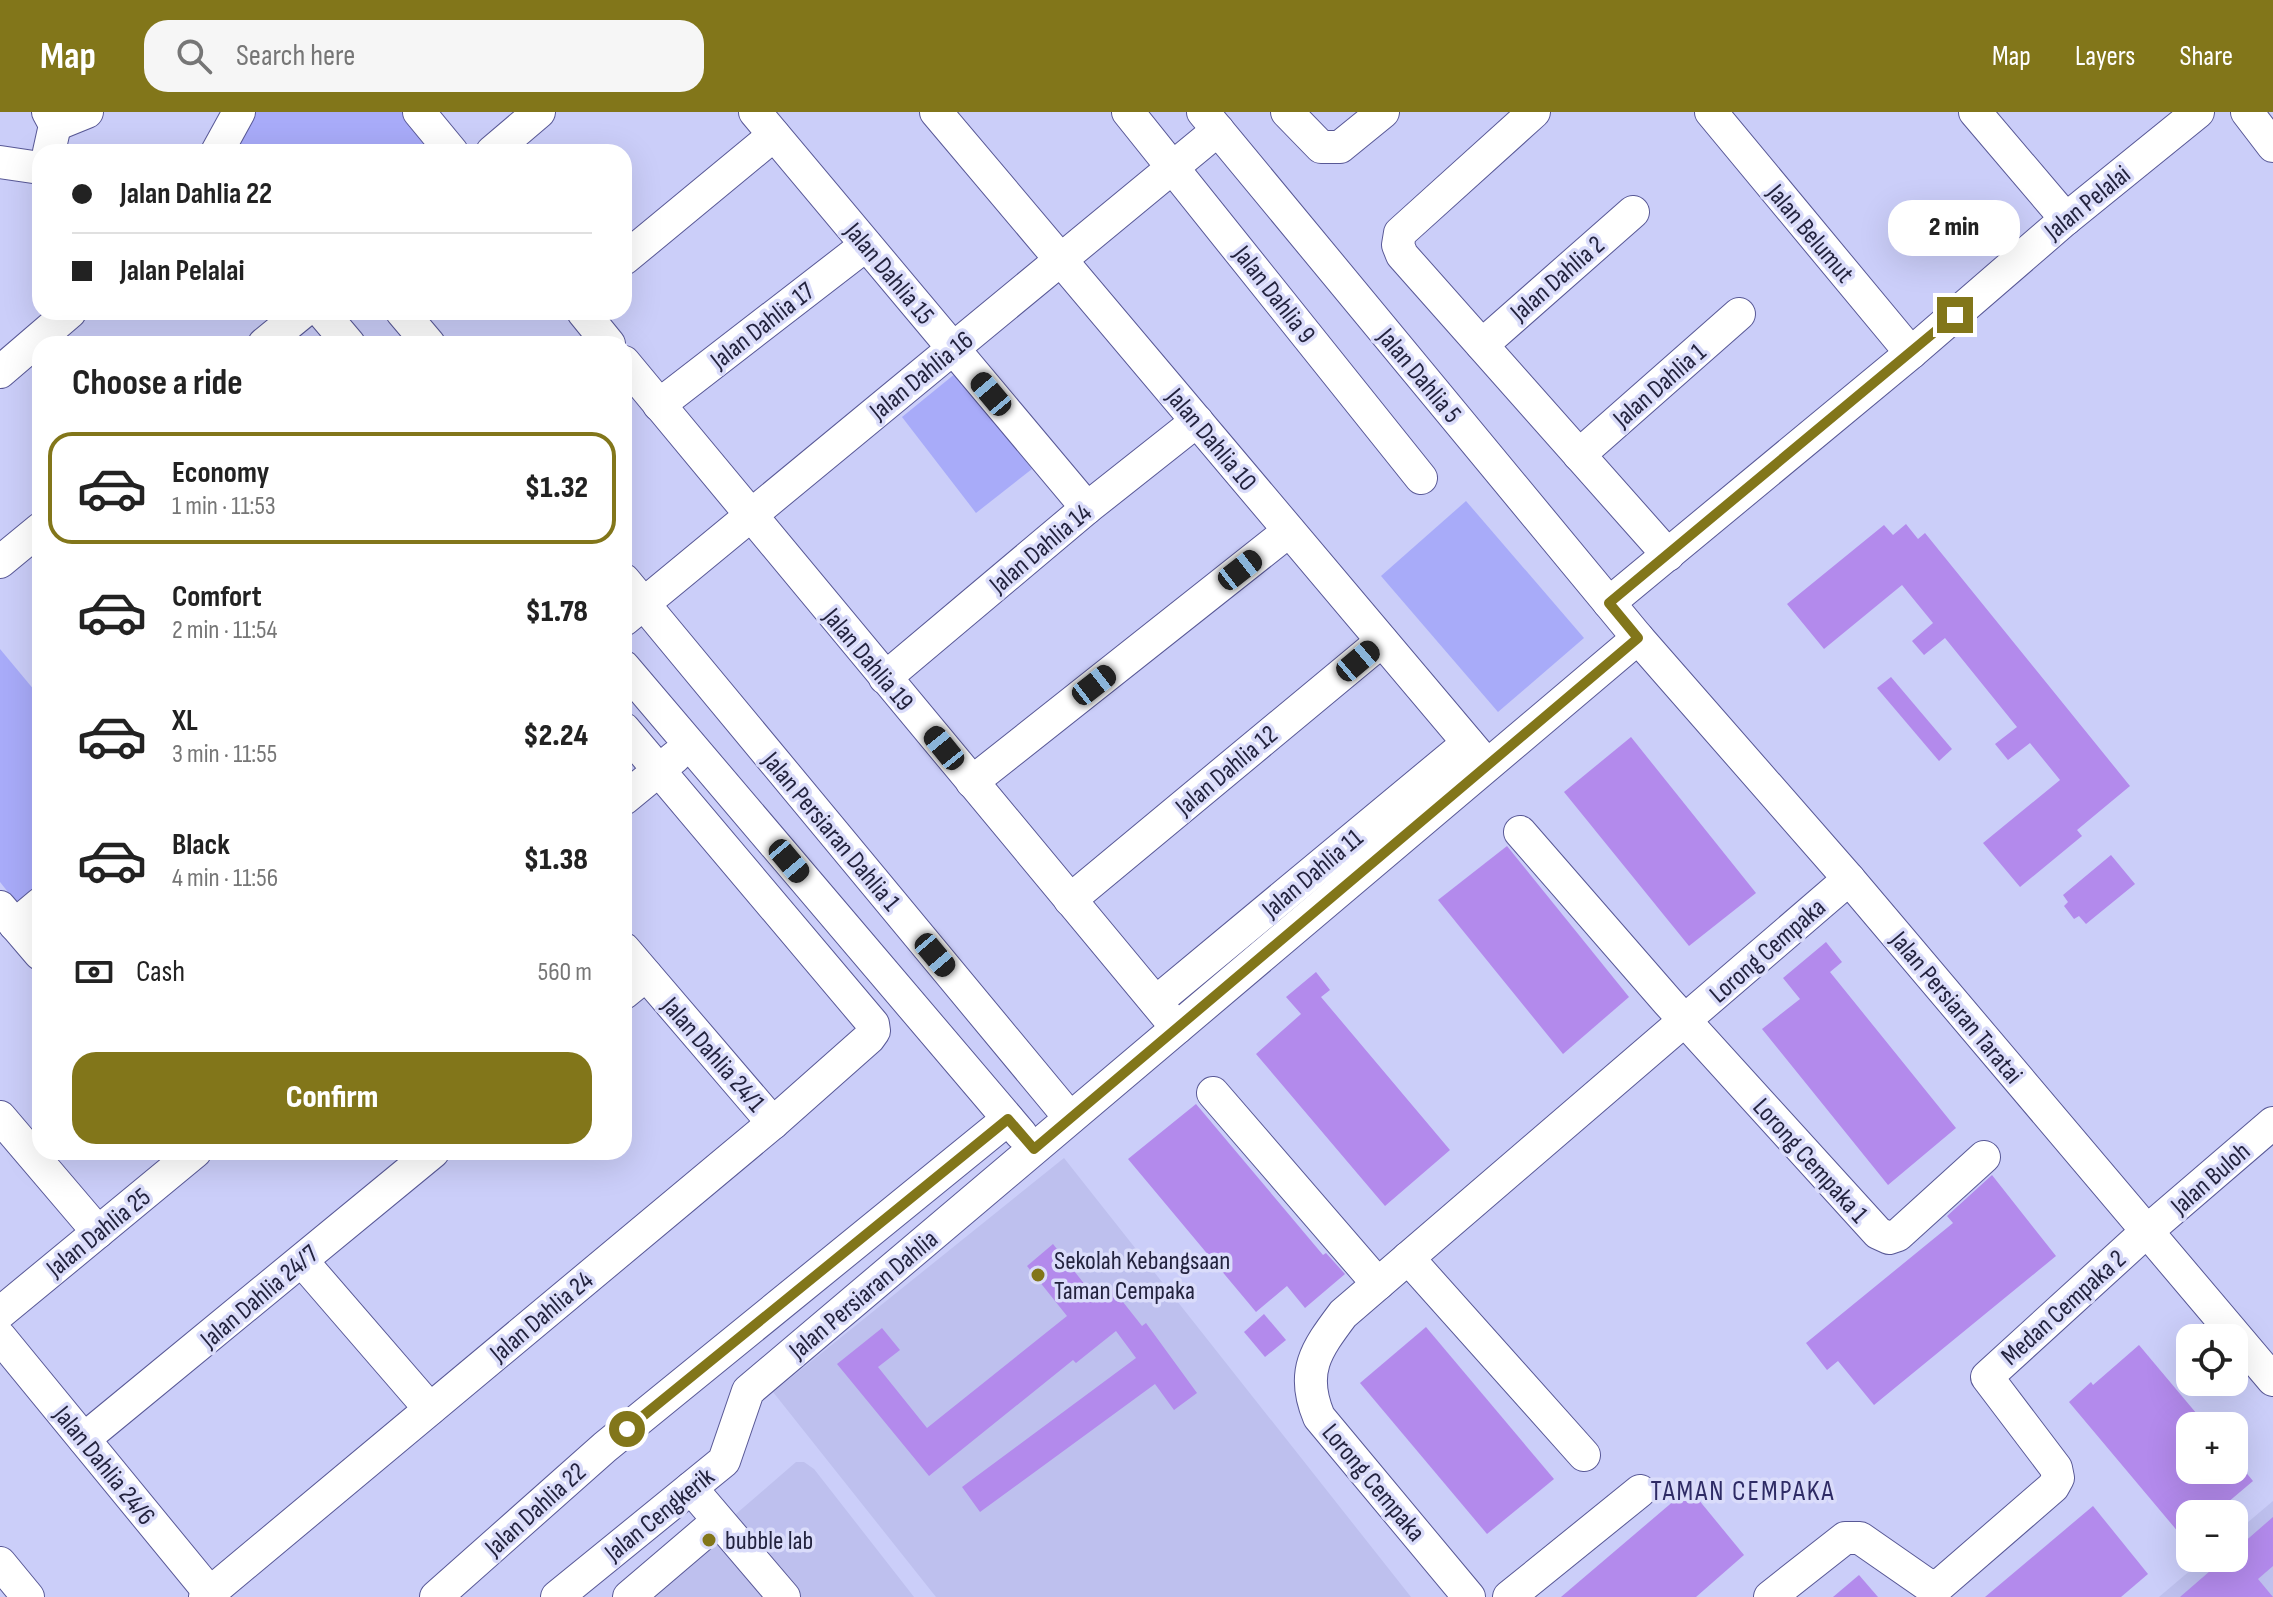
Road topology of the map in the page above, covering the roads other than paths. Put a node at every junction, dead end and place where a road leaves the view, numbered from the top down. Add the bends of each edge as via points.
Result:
1 (87, 112) edge
2 (239, 112) edge
3 (419, 112) edge
4 (539, 112) edge
5 (936, 112) edge
6 (1128, 112) edge
7 (1287, 112) edge
8 (1383, 112) edge
9 (1534, 112) edge
10 (1711, 112) edge
11 (1975, 112) edge
12 (2198, 112) edge
13 (2247, 112) edge
14 (1211, 121) edge
15 (764, 123) edge
16 (51, 130) edge
17 (221, 144) edge
18 (445, 144) edge
19 (501, 144) edge
20 (2273, 146) edge
21 (0, 162) edge
22 (32, 167) edge
23 (1174, 167) junction
24 (1633, 212) dead end
25 (2066, 219) junction
26 (866, 245) junction
27 (632, 251) edge
28 (1061, 260) junction
29 (1739, 314) dead end
30 (61, 320) edge
31 (329, 320) edge
32 (409, 320) edge
33 (590, 320) edge
34 (42, 336) edge
35 (342, 336) edge
36 (422, 336) edge
37 (602, 336) edge
38 (32, 345) edge
39 (1482, 345) junction
40 (953, 349) junction
41 (1911, 353) junction
42 (0, 372) edge
43 (632, 372) edge
44 (659, 405) junction
45 (1197, 421) junction
46 (1579, 455) junction
47 (1421, 478) dead end
48 (1087, 508) junction
49 (750, 516) junction
50 (1289, 531) junction
51 (32, 536) edge
52 (1668, 555) junction
53 (0, 562) edge
54 (632, 600) edge
55 (632, 602) edge
56 (1609, 603) junction
57 (1638, 638) junction
58 (1382, 641) junction
59 (632, 676) edge
60 (885, 678) junction
61 (632, 738) edge
62 (690, 744) junction
63 (1478, 754) junction
64 (659, 770) junction
65 (972, 782) junction
66 (632, 792) edge
67 (1520, 832) dead end
68 (1849, 879) junction
69 (1070, 900) junction
70 (32, 907) edge
71 (8, 916) edge
72 (32, 944) edge
73 (635, 984) edge
74 (1156, 1002) junction
75 (1685, 1020) junction
76 (1177, 1028) junction
77 (1213, 1093) dead end
78 (0, 1117) edge
79 (1070, 1118) junction
80 (1008, 1119) junction
81 (773, 1123) junction
82 (2273, 1123) edge
83 (1034, 1149) junction
84 (32, 1155) edge
85 (1984, 1157) dead end
86 (37, 1160) edge
87 (185, 1160) edge
88 (423, 1160) edge
89 (98, 1232) junction
90 (2146, 1232) junction
91 (1408, 1258) junction
92 (302, 1261) junction
93 (1378, 1284) junction
94 (0, 1313) edge
95 (0, 1337) edge
96 (2273, 1380) edge
97 (430, 1409) junction
98 (84, 1439) junction
99 (1584, 1455) dead end
100 (724, 1461) joint
101 (691, 1488) junction
102 (1640, 1491) dead end
103 (718, 1521) junction
104 (0, 1563) edge
105 (207, 1595) edge
106 (28, 1597) edge
107 (436, 1597) edge
108 (557, 1597) edge
109 (629, 1597) edge
110 (784, 1597) edge
111 (1469, 1597) edge
112 (1509, 1597) edge
113 (1770, 1597) edge

1 - 16 street
2 - 17 street
3 - 18 street
4 - 19 street
5 - 28 street, Jalan Dahlia 10
6 - 23 street, Jalan Dahlia 9
7 - 8 street via 1321,147 1340,147
9 - 39 street via 1400,233 1402,255
10 - 41 street, Jalan Belumut
11 - 25 street
12 - 25 street, Jalan Pelalai
13 - 20 street
14 - 23 street, Jalan Dahlia 16
14 - 56 street, Jalan Dahlia 5
15 - 26 street, Jalan Dahlia 15
15 - 27 street
21 - 22 street
23 - 28 street, Jalan Dahlia 16
23 - 47 street, Jalan Dahlia 9
24 - 39 street, Jalan Dahlia 2
25 - 41 street, Jalan Pelalai
26 - 40 street, Jalan Dahlia 15
26 - 44 street, Jalan Dahlia 17
28 - 40 street, Jalan Dahlia 16
28 - 45 street, Jalan Dahlia 10
29 - 46 street, Jalan Dahlia 1
30 - 34 street
31 - 35 street
32 - 36 street
33 - 37 street
38 - 42 street
39 - 46 street
40 - 48 street, Jalan Dahlia 15
40 - 49 street, Jalan Dahlia 16
41 - 52 street, Jalan Pelalai
43 - 44 street, Jalan Dahlia 19
44 - 49 street, Jalan Dahlia 19
45 - 48 street, Jalan Dahlia 14
45 - 50 street, Jalan Dahlia 10
46 - 52 street
48 - 60 street, Jalan Dahlia 14
49 - 54 street, Jalan Dahlia 16
49 - 60 street, Jalan Dahlia 19
50 - 58 street, Jalan Dahlia 10
50 - 65 street
51 - 53 street
52 - 56 street, Jalan Pelalai
55 - 79 street, Jalan Persiaran Dahlia 1
56 - 57 street, Jalan Dahlia 5
57 - 63 street
57 - 68 street, Jalan Persiaran Taratai
58 - 63 street, Jalan Dahlia 10
58 - 69 street, Jalan Dahlia 12
59 - 62 street, Jalan Persiaran Dahlia 1
60 - 65 street, Jalan Dahlia 19
61 - 64 street
62 - 64 street
62 - 80 street, Jalan Persiaran Dahlia 1
63 - 74 street, Jalan Dahlia 11
63 - 76 street
64 - 66 street
64 - 81 street, Jalan Dahlia 24 via 873,1024 869,1038
65 - 69 street, Jalan Dahlia 19
67 - 75 street, Lorong Cempaka
68 - 75 street, Lorong Cempaka
68 - 90 street, Jalan Persiaran Taratai
69 - 74 street, Jalan Dahlia 19
70 - 71 street
71 - 72 street
73 - 81 street, Jalan Dahlia 24/1
74 - 76 street, Jalan Dahlia 19
75 - 85 street, Lorong Cempaka 1 via 1878,1233 1898,1235
75 - 91 street, Lorong Cempaka
76 - 79 street
77 - 93 street
78 - 84 street
79 - 83 street
80 - 83 street, Jalan Persiaran Dahlia 1
80 - 107 street, Jalan Dahlia 22 via 605,1447
81 - 97 street, Jalan Dahlia 24
82 - 90 street, Jalan Buloh
83 - 100 street, Jalan Persiaran Dahlia via 748,1391
86 - 89 street
87 - 89 street, Jalan Dahlia 25
88 - 92 street, Jalan Dahlia 24/7
89 - 94 street, Jalan Dahlia 25
90 - 96 street, Jalan Persiaran Taratai
90 - 113 street, Medan Cempaka 2 via 1987,1377 2051,1459 2058,1478 2053,1487 1941,1584 1929,1586 1853,1537
91 - 93 street, Lorong Cempaka
91 - 99 street
92 - 97 street
92 - 98 street, Jalan Dahlia 24/7
93 - 111 street, Lorong Cempaka via 1343,1314 1319,1346 1311,1372 1312,1400 1319,1417
95 - 98 street, Jalan Dahlia 24/6
97 - 105 street, Jalan Dahlia 24
98 - 105 street, Jalan Dahlia 24/6
100 - 101 street, Jalan Cengkerik
101 - 103 street
101 - 108 street, Jalan Cengkerik
102 - 112 street
103 - 109 street
103 - 110 street
104 - 106 street

